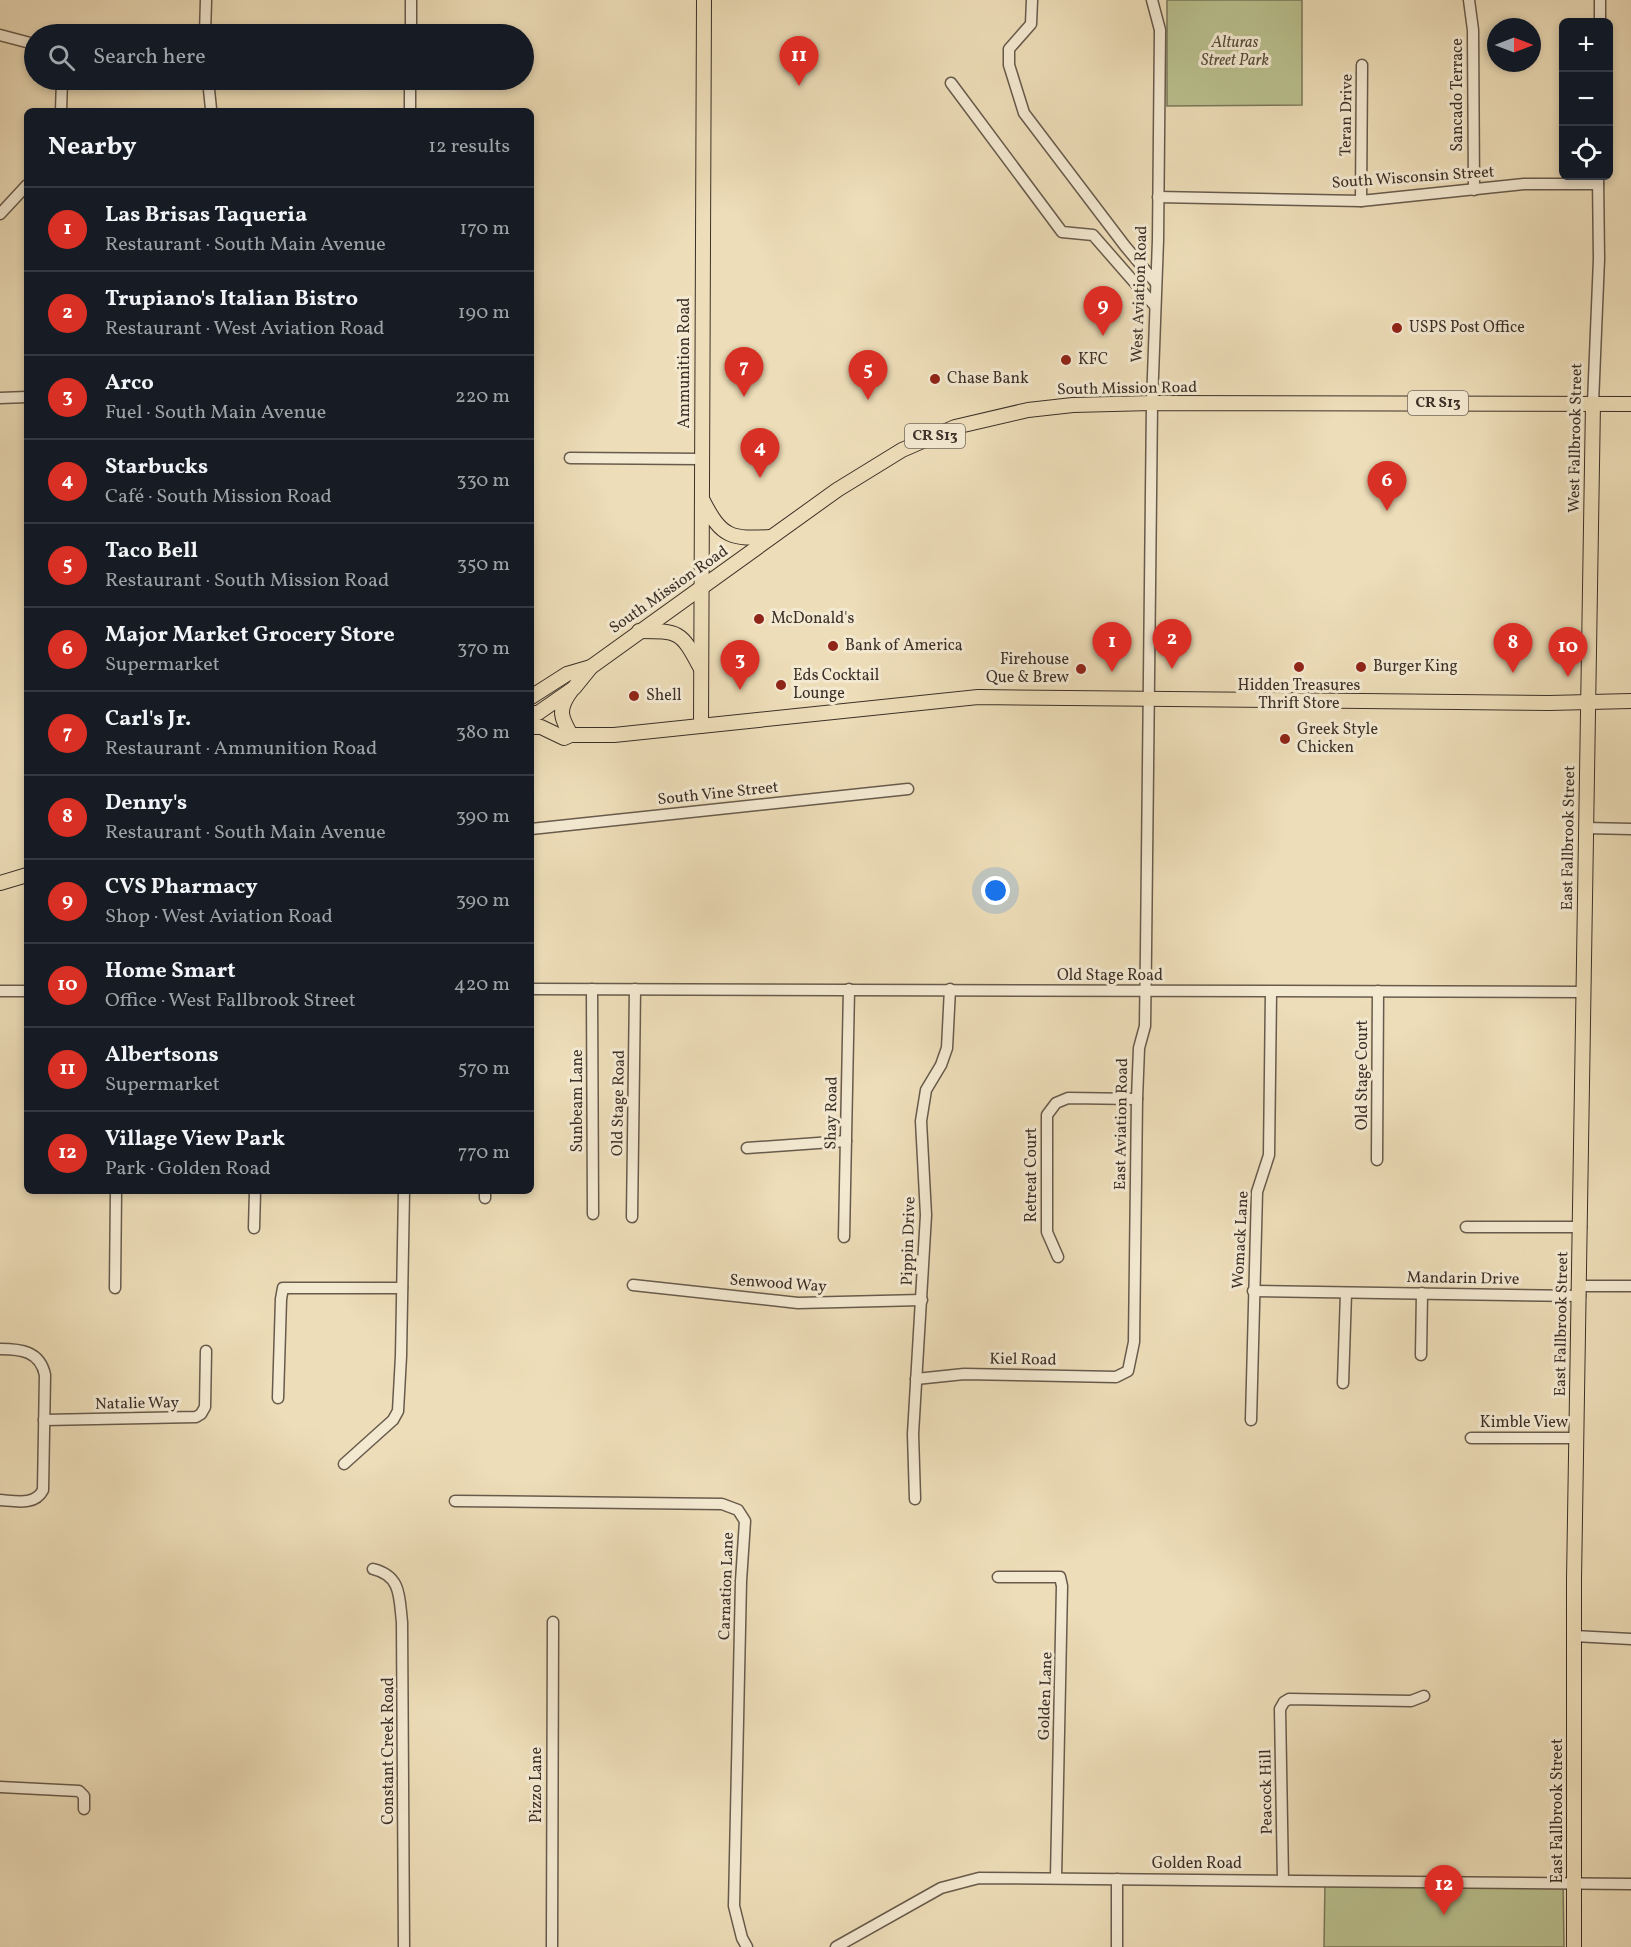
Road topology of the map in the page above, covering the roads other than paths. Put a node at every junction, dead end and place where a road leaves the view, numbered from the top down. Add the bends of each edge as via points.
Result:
1 (206, 0) edge
2 (411, 0) edge
3 (704, 0) edge
4 (1032, 0) edge
5 (1152, 0) edge
6 (1469, 0) edge
7 (1600, 0) edge
8 (1600, 18) edge
9 (205, 24) edge
10 (411, 24) edge
11 (0, 35) edge
12 (24, 41) edge
13 (1362, 65) dead end
14 (951, 83) dead end
15 (62, 90) edge
16 (209, 90) edge
17 (410, 90) edge
18 (62, 108) edge
19 (211, 108) edge
20 (410, 108) edge
21 (1598, 180) edge
22 (1474, 190) junction
23 (24, 192) edge
24 (1158, 197) junction
25 (1360, 201) junction
26 (0, 214) edge
27 (1156, 283) junction
28 (1155, 306) junction
29 (24, 397) edge
30 (0, 398) edge
31 (1152, 403) junction
32 (1593, 403) junction
33 (1631, 404) edge
34 (570, 458) dead end
35 (701, 459) junction
36 (701, 496) junction
37 (773, 537) junction
38 (700, 588) junction
39 (639, 631) junction
40 (591, 667) junction
41 (700, 669) junction
42 (574, 688) junction
43 (534, 695) edge
44 (1149, 698) junction
45 (1631, 701) edge
46 (1588, 702) junction
47 (534, 713) edge
48 (701, 726) junction
49 (534, 727) edge
50 (571, 735) junction
51 (908, 789) dead end
52 (1586, 828) junction
53 (534, 829) edge
54 (1631, 829) edge
55 (24, 876) edge
56 (0, 883) edge
57 (534, 989) edge
58 (592, 989) junction
59 (635, 989) junction
60 (849, 989) junction
61 (950, 989) junction
62 (24, 990) edge
63 (0, 991) edge
64 (1378, 991) junction
65 (1145, 992) junction
66 (1270, 992) junction
67 (1584, 992) junction
68 (1137, 1099) junction
69 (846, 1141) junction
70 (747, 1148) dead end
71 (1377, 1160) dead end
72 (116, 1194) edge
73 (255, 1194) edge
74 (404, 1194) edge
75 (593, 1214) dead end
76 (632, 1217) dead end
77 (1466, 1227) dead end
78 (1581, 1227) junction
79 (254, 1228) dead end
80 (844, 1237) dead end
81 (1058, 1257) dead end
82 (633, 1285) dead end
83 (1631, 1286) edge
84 (115, 1288) dead end
85 (402, 1288) junction
86 (1253, 1290) junction
87 (1580, 1291) junction
88 (1346, 1293) junction
89 (1422, 1293) junction
90 (922, 1300) junction
91 (0, 1349) edge
92 (206, 1351) dead end
93 (1421, 1355) dead end
94 (1128, 1371) joint
95 (916, 1379) junction
96 (1343, 1383) dead end
97 (278, 1398) dead end
98 (44, 1420) junction
99 (1251, 1420) dead end
100 (1472, 1438) dead end
101 (1576, 1438) junction
102 (344, 1464) dead end
103 (915, 1499) dead end
104 (0, 1500) edge
105 (455, 1501) dead end
106 (373, 1569) dead end
107 (998, 1577) dead end
108 (553, 1622) dead end
109 (1574, 1636) junction
110 (1631, 1639) edge
111 (1424, 1696) dead end
112 (0, 1787) edge
113 (84, 1809) dead end
114 (1056, 1878) junction
115 (1118, 1879) junction
116 (1283, 1880) junction
117 (1574, 1882) junction
118 (1631, 1884) edge
119 (404, 1947) edge
120 (552, 1947) edge
121 (747, 1947) edge
122 (836, 1947) edge
123 (1117, 1947) edge
124 (1574, 1947) edge

1 - 9 street
2 - 10 street
3 - 35 main road, Ammunition Road
4 - 27 street via 1031,24 1009,49 1009,65 1024,113
5 - 24 street, West Aviation Road via 1160,30
6 - 22 street, Sancado Terrace via 1473,30
7 - 8 street
11 - 12 street
13 - 25 street, Teran Drive
14 - 28 street via 1062,232 1093,235
15 - 18 street
16 - 19 street
17 - 20 street
21 - 22 street, South Wisconsin Street
21 - 32 street, West Fallbrook Street
22 - 25 street, South Wisconsin Street
23 - 26 street
24 - 25 street, South Wisconsin Street
24 - 27 street, West Aviation Road
27 - 28 street, West Aviation Road
28 - 31 street, West Aviation Road
29 - 30 street
31 - 32 main road, South Mission Road / CR S13
31 - 37 main road, South Mission Road / CR S13 via 1058,406 955,427 872,467
31 - 44 street, West Aviation Road
32 - 33 main road, South Mission Road / CR S13
32 - 46 main road, West Fallbrook Street
34 - 35 street
35 - 36 main road, Ammunition Road
36 - 37 main road via 721,530 750,538
36 - 38 main road, Ammunition Road
37 - 38 main road, South Mission Road / CR S13
38 - 39 main road, South Mission Road / CR S13
38 - 41 main road, Ammunition Road
39 - 40 main road, South Mission Road / CR S13
39 - 41 main road via 677,633
40 - 42 main road, South Mission Road / CR S13
40 - 43 main road, South Mission Road / CR S13 via 567,674
41 - 48 main road, Ammunition Road
42 - 47 main road, South Mission Road / CR S13
42 - 50 main road via 562,711 562,720
44 - 46 main road
44 - 48 main road via 978,697
44 - 65 street, East Aviation Road
45 - 46 main road
46 - 52 main road, East Fallbrook Street
48 - 50 main road
49 - 50 main road via 564,738
51 - 53 street, South Vine Street
52 - 54 street
52 - 67 main road, East Fallbrook Street
55 - 56 main road
57 - 58 street, Old Stage Road
58 - 59 street, Old Stage Road
58 - 75 street, Sunbeam Lane
59 - 60 street, Old Stage Road
59 - 76 street, Old Stage Road
60 - 61 street, Old Stage Road
60 - 69 street, Shay Road
61 - 65 street, Old Stage Road
61 - 90 street, Pippin Drive via 947,1048 926,1090 921,1121 926,1215
62 - 63 street
64 - 66 street, Old Stage Road
64 - 67 street, Old Stage Road
64 - 71 street, Old Stage Court
65 - 66 street, Old Stage Road
65 - 68 street, East Aviation Road
66 - 86 street, Womack Lane via 1269,1155 1257,1192
67 - 78 main road, East Fallbrook Street
68 - 81 street, Retreat Court via 1068,1098 1056,1102 1047,1115 1047,1232
68 - 94 street, East Aviation Road via 1134,1341
69 - 70 street
69 - 80 street, Shay Road
72 - 84 street
73 - 79 street
74 - 85 street
77 - 78 street
78 - 87 main road, East Fallbrook Street
82 - 90 street, Senwood Way via 798,1304
83 - 87 street, Mandarin Drive
85 - 97 street via 284,1288 280,1299
85 - 102 street via 398,1411
86 - 88 street, Mandarin Drive
86 - 99 street, Womack Lane
87 - 89 street, Mandarin Drive
87 - 101 main road, East Fallbrook Street
88 - 89 street, Mandarin Drive
88 - 96 street
89 - 93 street
90 - 95 street, Pippin Drive
91 - 98 street via 25,1351 40,1361 45,1375
92 - 98 street, Natalie Way via 205,1407 196,1418
94 - 95 street, Kiel Road via 1116,1377 964,1374
95 - 103 street, Pippin Drive
98 - 104 street via 42,1492 32,1501
100 - 101 street, Kimble View
101 - 109 main road, East Fallbrook Street
105 - 121 street, Carnation Lane via 722,1504 738,1510 745,1521 734,1906
106 - 119 street, Constant Creek Road via 390,1576 398,1589 402,1622
107 - 114 street, Golden Lane via 1060,1577 1062,1586
108 - 120 street, Pizzo Lane
109 - 110 street
109 - 117 main road, East Fallbrook Street
111 - 116 street, Peacock Hill via 1411,1701 1289,1699 1282,1705
112 - 113 street via 79,1791 84,1796
114 - 115 street, Golden Road
114 - 122 street, Golden Road via 979,1878 940,1888
115 - 116 street, Golden Road
115 - 123 street
116 - 117 street, Golden Road
117 - 118 street, Golden Road
117 - 124 main road, East Fallbrook Street

